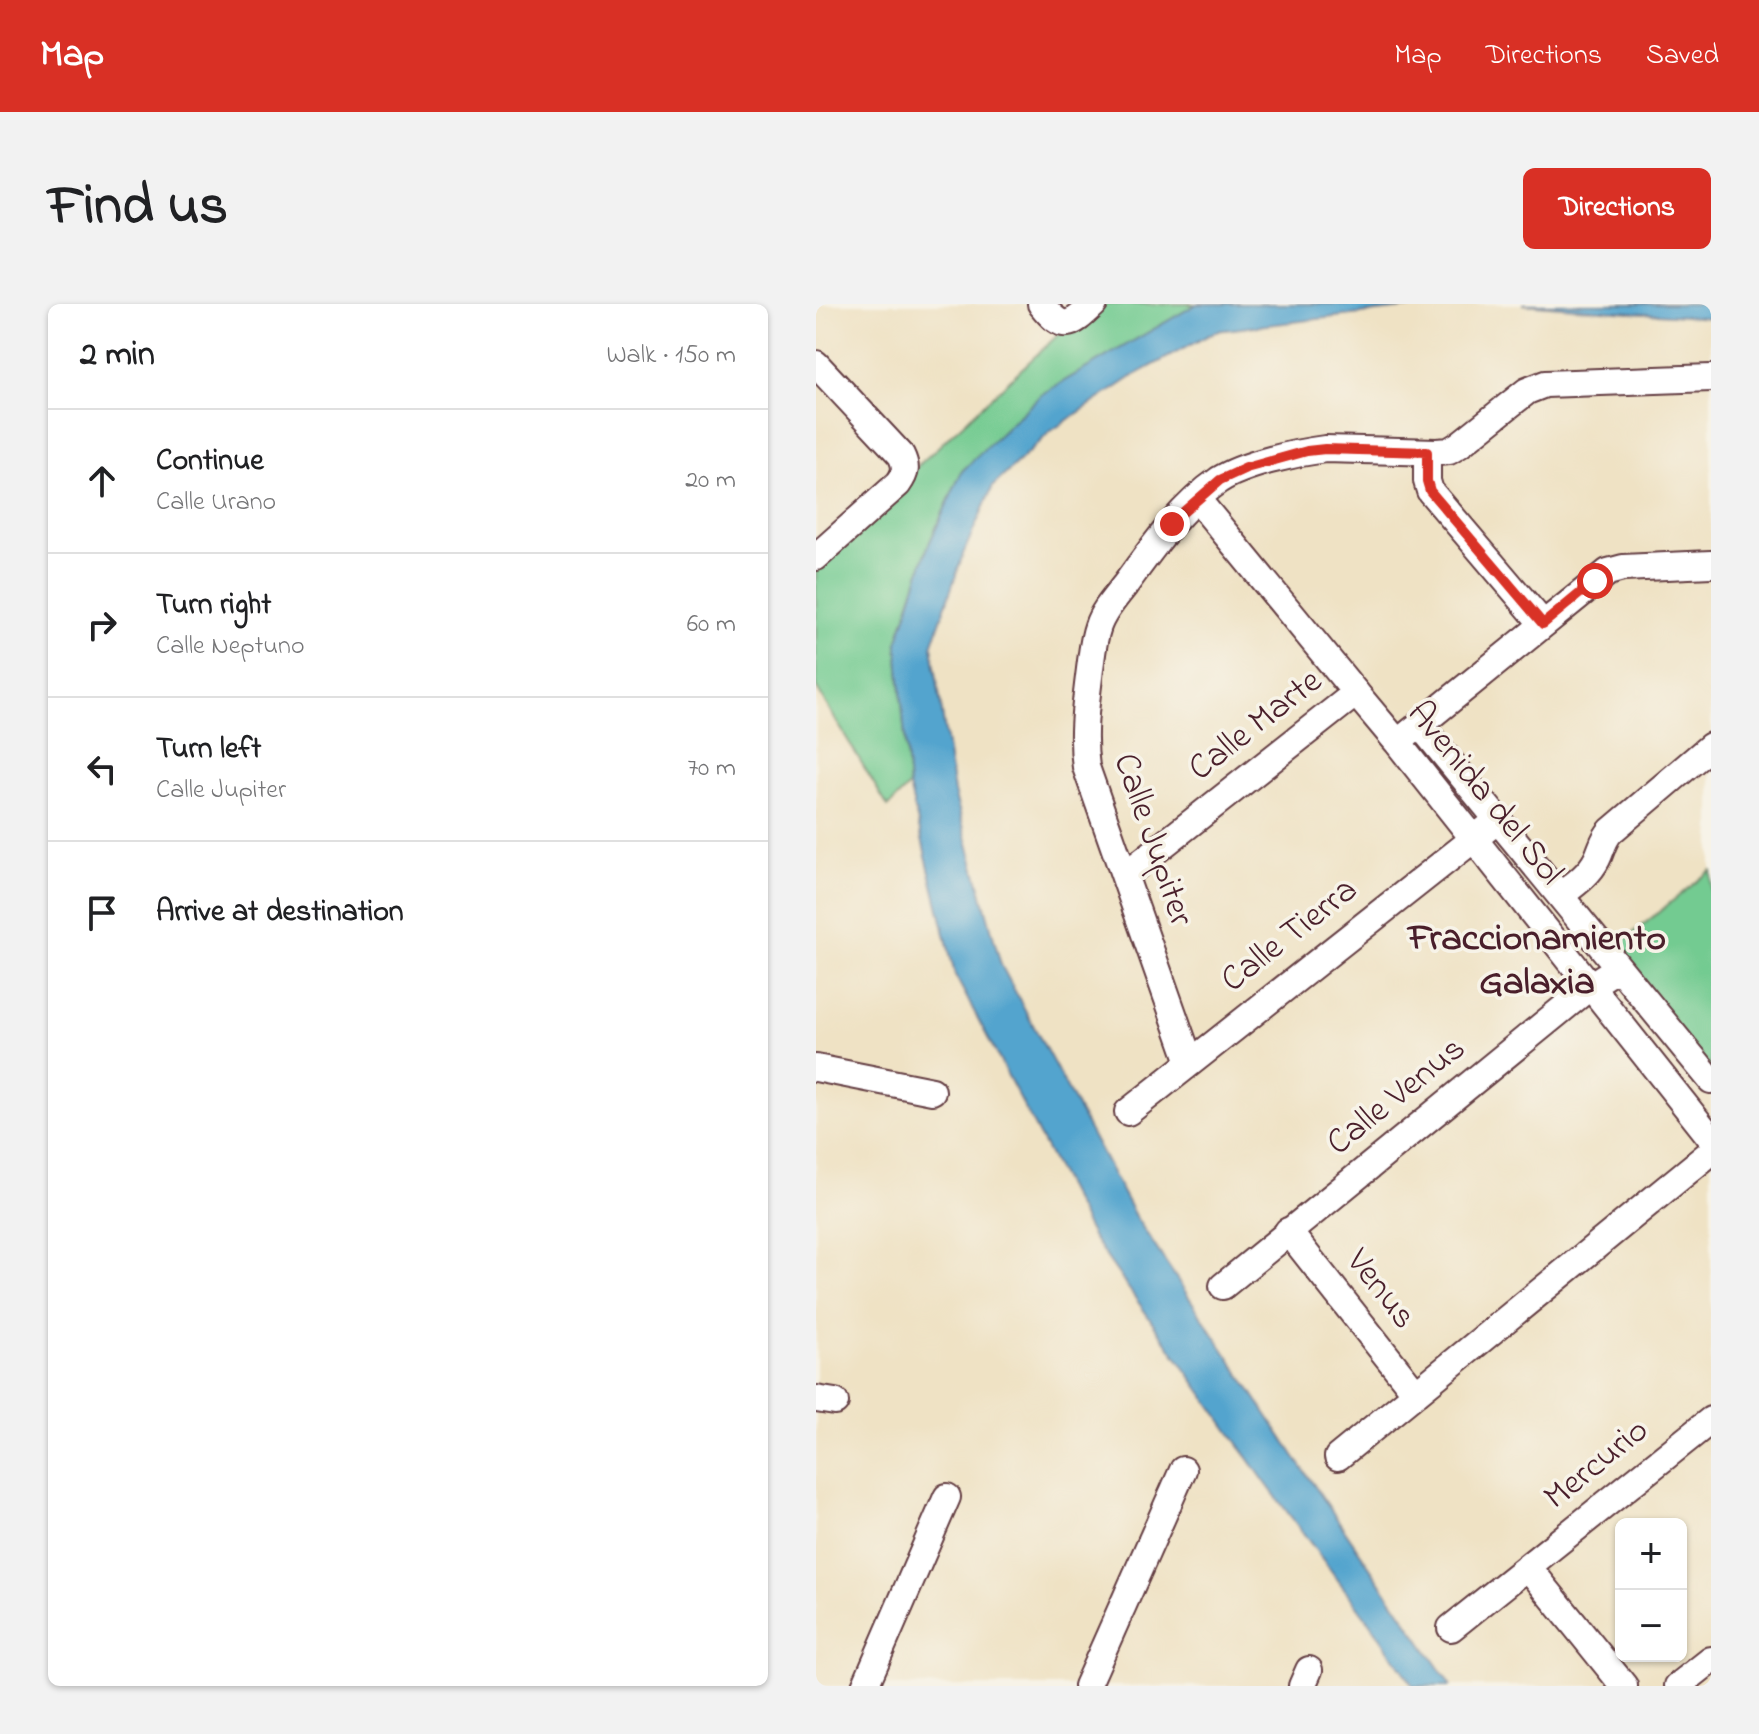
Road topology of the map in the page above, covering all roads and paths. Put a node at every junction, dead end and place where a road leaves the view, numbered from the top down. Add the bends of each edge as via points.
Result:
1 (1041, 304) edge
2 (1094, 304) edge
3 (816, 364) edge
4 (1711, 378) edge
5 (1427, 452) junction
6 (1197, 499) junction
7 (816, 557) edge
8 (1711, 564) edge
9 (1543, 624) junction
10 (1356, 693) junction
11 (1420, 725) junction
12 (1397, 742) junction
13 (1711, 746) edge
14 (1499, 819) junction
15 (1474, 837) junction
16 (1125, 875) junction
17 (1561, 895) junction
18 (1618, 968) junction
19 (1591, 986) junction
20 (1190, 1062) junction
21 (816, 1068) edge
22 (1711, 1080) edge
23 (932, 1091) dead end
24 (1128, 1112) dead end
25 (1711, 1138) edge
26 (1711, 1152) edge
27 (1288, 1231) junction
28 (1223, 1286) dead end
29 (1416, 1393) junction
30 (1711, 1420) edge
31 (1338, 1457) dead end
32 (1183, 1470) dead end
33 (947, 1497) dead end
34 (1528, 1567) junction
35 (1451, 1628) dead end
36 (1711, 1660) edge
37 (865, 1686) edge
38 (1087, 1686) edge
39 (1624, 1686) edge
40 (1678, 1686) edge

1 - 2 street via 1063,323 1079,319
3 - 7 street via 905,463 904,476 890,492
4 - 5 street, Calle Jupiter via 1538,385 1454,448
5 - 6 street, Calle Jupiter via 1307,451 1236,471
5 - 9 street via 1430,491
6 - 10 street, Avenida del Sol
6 - 16 street, Calle Jupiter via 1103,615 1092,647 1083,753
8 - 9 street via 1615,569
9 - 11 street
10 - 12 street, Avenida del Sol
10 - 16 street, Calle Marte
11 - 12 street
11 - 14 street, Avenida del Sol
12 - 15 street, Avenida del Sol
13 - 17 street via 1611,831 1591,868
14 - 15 street, Calle Tierra
14 - 17 street, Avenida del Sol
15 - 19 street, Avenida del Sol
15 - 20 street, Calle Tierra
16 - 20 street, Calle Jupiter
17 - 18 street, Avenida del Sol
18 - 19 street, Calle Venus
18 - 22 street, Avenida del Sol
19 - 25 street, Avenida del Sol
19 - 27 street, Calle Venus
20 - 24 street, Calle Tierra
21 - 23 street
26 - 29 street
27 - 28 street, Calle Venus
27 - 29 street, Venus
29 - 31 street
30 - 34 street, Mercurio
32 - 38 street
33 - 37 street
34 - 35 street, Mercurio
34 - 39 street
36 - 40 street

